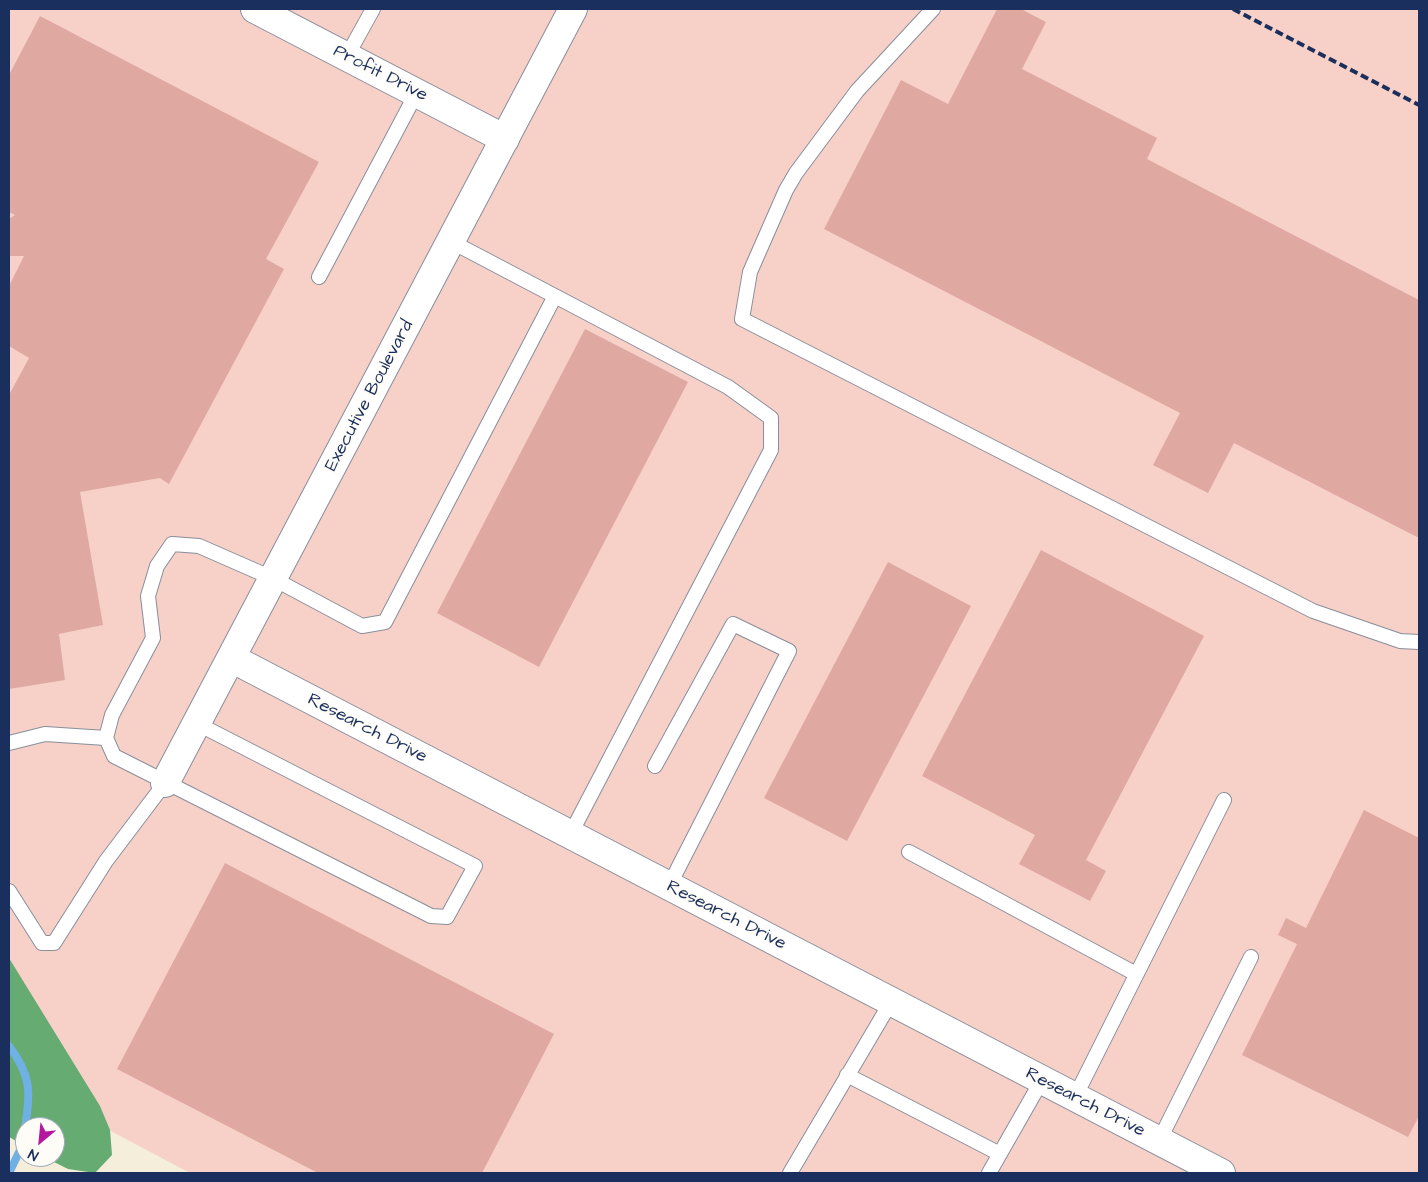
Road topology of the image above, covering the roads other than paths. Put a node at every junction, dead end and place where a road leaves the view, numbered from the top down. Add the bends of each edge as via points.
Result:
1 (255, 9) edge
2 (373, 9) edge
3 (573, 9) edge
4 (932, 9) edge
5 (346, 56) junction
6 (416, 92) junction
7 (505, 139) junction
8 (452, 242) junction
9 (319, 277) dead end
10 (555, 296) junction
11 (272, 578) junction
12 (1419, 642) edge
13 (231, 658) junction
14 (196, 724) junction
15 (106, 738) junction
16 (9, 743) edge
17 (655, 766) dead end
18 (165, 783) junction
19 (1224, 800) dead end
20 (570, 835) junction
21 (909, 852) dead end
22 (669, 886) junction
23 (9, 891) edge
24 (1251, 957) dead end
25 (1136, 974) junction
26 (891, 1002) junction
27 (847, 1075) junction
28 (1042, 1080) junction
29 (1075, 1097) junction
30 (1159, 1141) junction
31 (1000, 1154) junction
32 (790, 1173) edge
33 (989, 1173) edge
34 (1221, 1173) edge

1 - 5 street, Profit Drive
2 - 5 lane
3 - 7 street, Executive Boulevard
4 - 12 lane via 857,91 796,172 750,272 742,318 1313,611 1400,641
5 - 6 street, Profit Drive
6 - 7 street, Profit Drive
6 - 9 lane
7 - 8 street, Executive Boulevard
8 - 10 lane
8 - 11 street, Executive Boulevard
10 - 11 lane via 385,622 362,626
10 - 20 lane via 728,387 771,418 771,450
11 - 13 street, Executive Boulevard
11 - 15 lane via 199,546 172,544 157,566 148,596 153,638 112,715
13 - 14 street, Executive Boulevard
13 - 20 street, Research Drive
14 - 18 street, Executive Boulevard
14 - 18 lane via 475,866 447,917 431,916
15 - 16 lane via 45,734
15 - 18 lane via 114,756
17 - 22 lane via 733,624 789,651
18 - 23 lane via 106,861 54,942 42,943
19 - 25 lane
20 - 22 street, Research Drive
21 - 25 lane
22 - 26 street, Research Drive
24 - 30 lane
25 - 29 lane
26 - 27 lane
26 - 28 street, Research Drive
27 - 31 lane
27 - 32 lane
28 - 29 street, Research Drive
28 - 31 lane
29 - 30 street, Research Drive
30 - 34 street, Research Drive
31 - 33 lane

